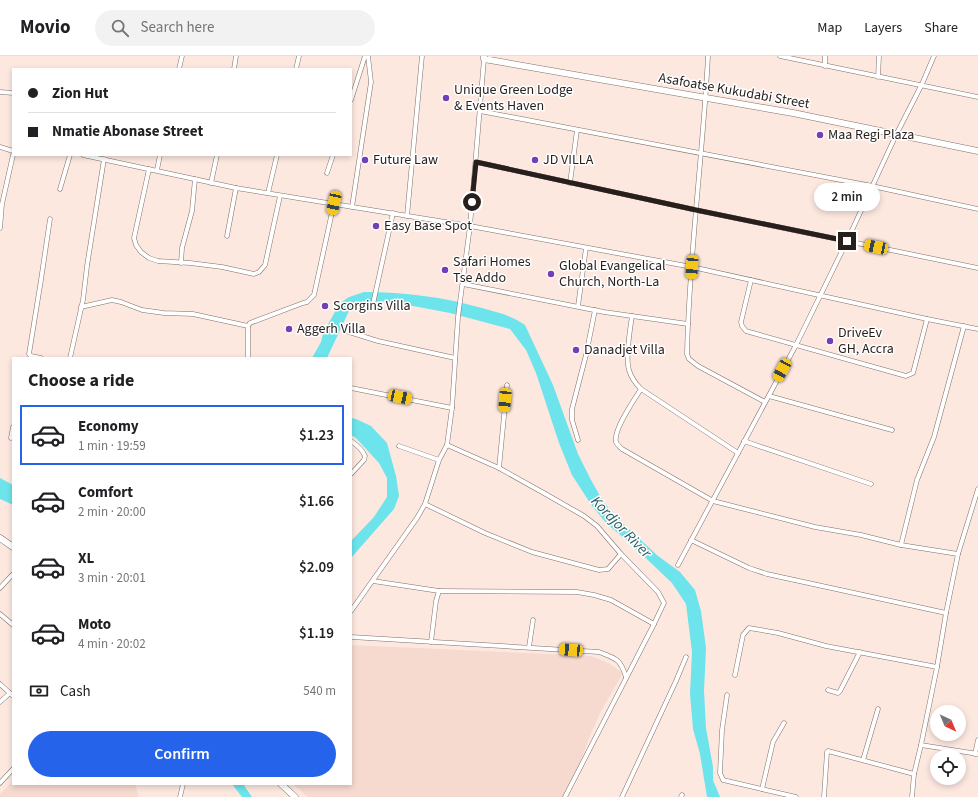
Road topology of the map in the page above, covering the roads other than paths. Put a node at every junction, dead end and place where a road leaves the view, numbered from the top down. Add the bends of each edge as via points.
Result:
1 (182, 56) edge
2 (236, 56) edge
3 (299, 56) edge
4 (367, 56) edge
5 (422, 56) edge
6 (708, 56) edge
7 (780, 56) edge
8 (825, 56) edge
9 (879, 56) edge
10 (934, 56) edge
11 (484, 58) edge
12 (825, 66) junction
13 (179, 68) edge
14 (234, 68) edge
15 (296, 68) edge
16 (878, 77) junction
17 (922, 84) junction
18 (0, 92) edge
19 (12, 93) edge
20 (978, 96) edge
21 (352, 97) edge
22 (706, 99) junction
23 (480, 111) junction
24 (577, 130) junction
25 (896, 134) junction
26 (0, 147) edge
27 (12, 151) edge
28 (978, 151) edge
29 (700, 152) junction
30 (13, 156) edge
31 (70, 156) edge
32 (88, 156) edge
33 (160, 156) edge
34 (217, 156) edge
35 (277, 156) edge
36 (333, 156) edge
37 (104, 159) junction
38 (476, 162) junction
39 (149, 169) junction
40 (156, 170) junction
41 (327, 173) dead end
42 (195, 180) junction
43 (211, 183) junction
44 (570, 183) junction
45 (872, 186) junction
46 (236, 188) junction
47 (60, 189) dead end
48 (268, 193) junction
49 (280, 196) junction
50 (334, 203) junction
51 (1, 204) edge
52 (352, 207) junction
53 (978, 209) edge
54 (696, 210) junction
55 (393, 213) junction
56 (407, 216) junction
57 (50, 219) dead end
58 (470, 226) junction
59 (0, 228) edge
60 (227, 236) dead end
61 (847, 241) junction
62 (586, 248) junction
63 (181, 263) junction
64 (692, 267) junction
65 (978, 268) edge
66 (751, 280) junction
67 (463, 284) junction
68 (820, 295) junction
69 (373, 304) dead end
70 (578, 306) junction
71 (81, 307) junction
72 (595, 310) junction
73 (632, 316) junction
74 (927, 319) junction
75 (688, 324) junction
76 (248, 326) junction
77 (964, 326) junction
78 (978, 329) edge
79 (346, 331) dead end
80 (796, 345) junction
81 (28, 356) edge
82 (70, 357) edge
83 (248, 357) edge
84 (455, 358) junction
85 (506, 385) dead end
86 (352, 388) edge
87 (640, 389) junction
88 (768, 396) junction
89 (765, 402) junction
90 (452, 408) junction
91 (892, 430) dead end
92 (12, 432) edge
93 (11, 438) dead end
94 (578, 440) dead end
95 (744, 441) junction
96 (352, 442) edge
97 (447, 445) junction
98 (400, 446) dead end
99 (738, 453) junction
100 (440, 460) junction
101 (499, 468) junction
102 (352, 473) edge
103 (871, 484) dead end
104 (978, 488) edge
105 (977, 498) edge
106 (713, 500) junction
107 (425, 504) junction
108 (0, 538) edge
109 (691, 540) junction
110 (901, 545) junction
111 (12, 546) edge
112 (621, 554) junction
113 (958, 554) junction
114 (678, 565) dead end
115 (12, 575) edge
116 (372, 581) junction
117 (0, 588) edge
118 (439, 591) junction
119 (352, 610) edge
120 (946, 613) junction
121 (0, 614) edge
122 (533, 620) dead end
123 (654, 624) junction
124 (12, 625) edge
125 (352, 637) edge
126 (431, 642) junction
127 (529, 647) junction
128 (860, 652) junction
129 (686, 657) dead end
130 (937, 667) junction
131 (735, 675) dead end
132 (626, 677) junction
133 (0, 684) edge
134 (828, 690) dead end
135 (12, 694) edge
136 (727, 695) dead end
137 (0, 702) edge
138 (878, 709) dead end
139 (784, 723) dead end
140 (978, 740) edge
141 (921, 745) junction
142 (976, 754) edge
143 (863, 760) junction
144 (12, 770) edge
145 (914, 774) junction
146 (0, 782) edge
147 (184, 785) edge
148 (282, 785) edge
149 (762, 789) junction
150 (780, 795) edge
151 (180, 797) edge
152 (295, 797) edge
153 (565, 797) edge
154 (622, 797) edge
155 (796, 797) edge
156 (824, 797) edge
157 (912, 797) edge

1 - 13 street
2 - 14 street
3 - 15 street
4 - 21 street
4 - 52 street via 371,82
5 - 56 street
6 - 22 street
7 - 12 street
8 - 12 street
9 - 16 street
10 - 17 street
11 - 22 street, Asafoatse Kukudabi Street
11 - 23 street
12 - 16 street
16 - 17 street
17 - 20 street
17 - 25 street
18 - 19 street
22 - 25 street, Asafoatse Kukudabi Street
22 - 29 street
23 - 24 street
23 - 38 street
24 - 29 street
24 - 44 street
25 - 28 street, Asafoatse Kukudabi Street
25 - 45 street
26 - 27 street
29 - 45 street
29 - 54 street
30 - 51 street
31 - 47 street
32 - 37 street
33 - 40 street
34 - 43 street
35 - 48 street
36 - 41 street
37 - 39 street
37 - 71 street
38 - 44 street
38 - 58 street
39 - 40 street
39 - 63 street via 134,238 136,245 153,260
40 - 42 street
42 - 43 street
42 - 63 street via 192,211 182,248
43 - 46 street
44 - 54 street
45 - 53 street
45 - 61 street
46 - 48 street
46 - 60 street
48 - 49 street
49 - 50 street
49 - 63 street via 265,265 260,272 254,274 222,267
50 - 52 street
50 - 76 street via 314,295 307,302 252,321
51 - 59 street
52 - 55 street
54 - 61 street
54 - 64 street
55 - 56 street
55 - 69 street
56 - 58 street
57 - 81 street
58 - 62 street
58 - 67 street
61 - 65 street
61 - 68 street
62 - 64 street
62 - 70 street
64 - 66 street
64 - 75 street
66 - 68 street
66 - 80 street via 742,326 746,331
67 - 70 street
67 - 84 street
68 - 74 street
68 - 80 street
70 - 72 street
71 - 76 street via 112,300 142,310 193,314
71 - 82 street
72 - 73 street
72 - 94 street via 572,409 572,420
73 - 75 street
73 - 87 street via 629,370
74 - 77 street
74 - 80 street via 913,373 906,376
75 - 89 street via 687,354 693,363
76 - 83 street
77 - 78 street
77 - 110 street via 934,438 916,480
79 - 84 street via 378,341
80 - 88 street
84 - 90 street
85 - 101 street
86 - 90 street
87 - 99 street
87 - 106 street via 621,424 616,437 617,443 622,449
88 - 89 street
88 - 91 street
89 - 95 street
90 - 97 street
92 - 93 street
95 - 99 street
95 - 103 street
96 - 102 street via 365,456
97 - 100 street
97 - 101 street
98 - 100 street
99 - 106 street
100 - 107 street
101 - 112 street via 584,516 597,526
104 - 105 street
105 - 113 street
106 - 109 street
106 - 110 street via 815,527
107 - 112 street via 532,552 599,570 608,569
107 - 116 street
108 - 111 street
109 - 114 street
109 - 120 street via 767,574
110 - 113 street
112 - 123 street via 661,596 664,603
113 - 120 street
115 - 117 street
116 - 118 street
116 - 119 street
118 - 123 street via 577,592 610,600
118 - 126 street
120 - 130 street
121 - 124 street
122 - 127 street
123 - 132 street
125 - 126 street
126 - 127 street
127 - 132 street via 599,652 614,657 623,666
128 - 130 street
128 - 131 street via 749,628 743,635
128 - 134 street via 840,691 838,693
129 - 154 street
130 - 141 street
132 - 153 street
133 - 135 street
135 - 137 street
136 - 149 street via 720,773 726,782
138 - 143 street
139 - 149 street via 773,742
140 - 142 street
141 - 142 street
141 - 145 street
143 - 145 street
143 - 156 street via 827,752
144 - 146 street
145 - 157 street
147 - 151 street
148 - 152 street
149 - 150 street
150 - 155 street

